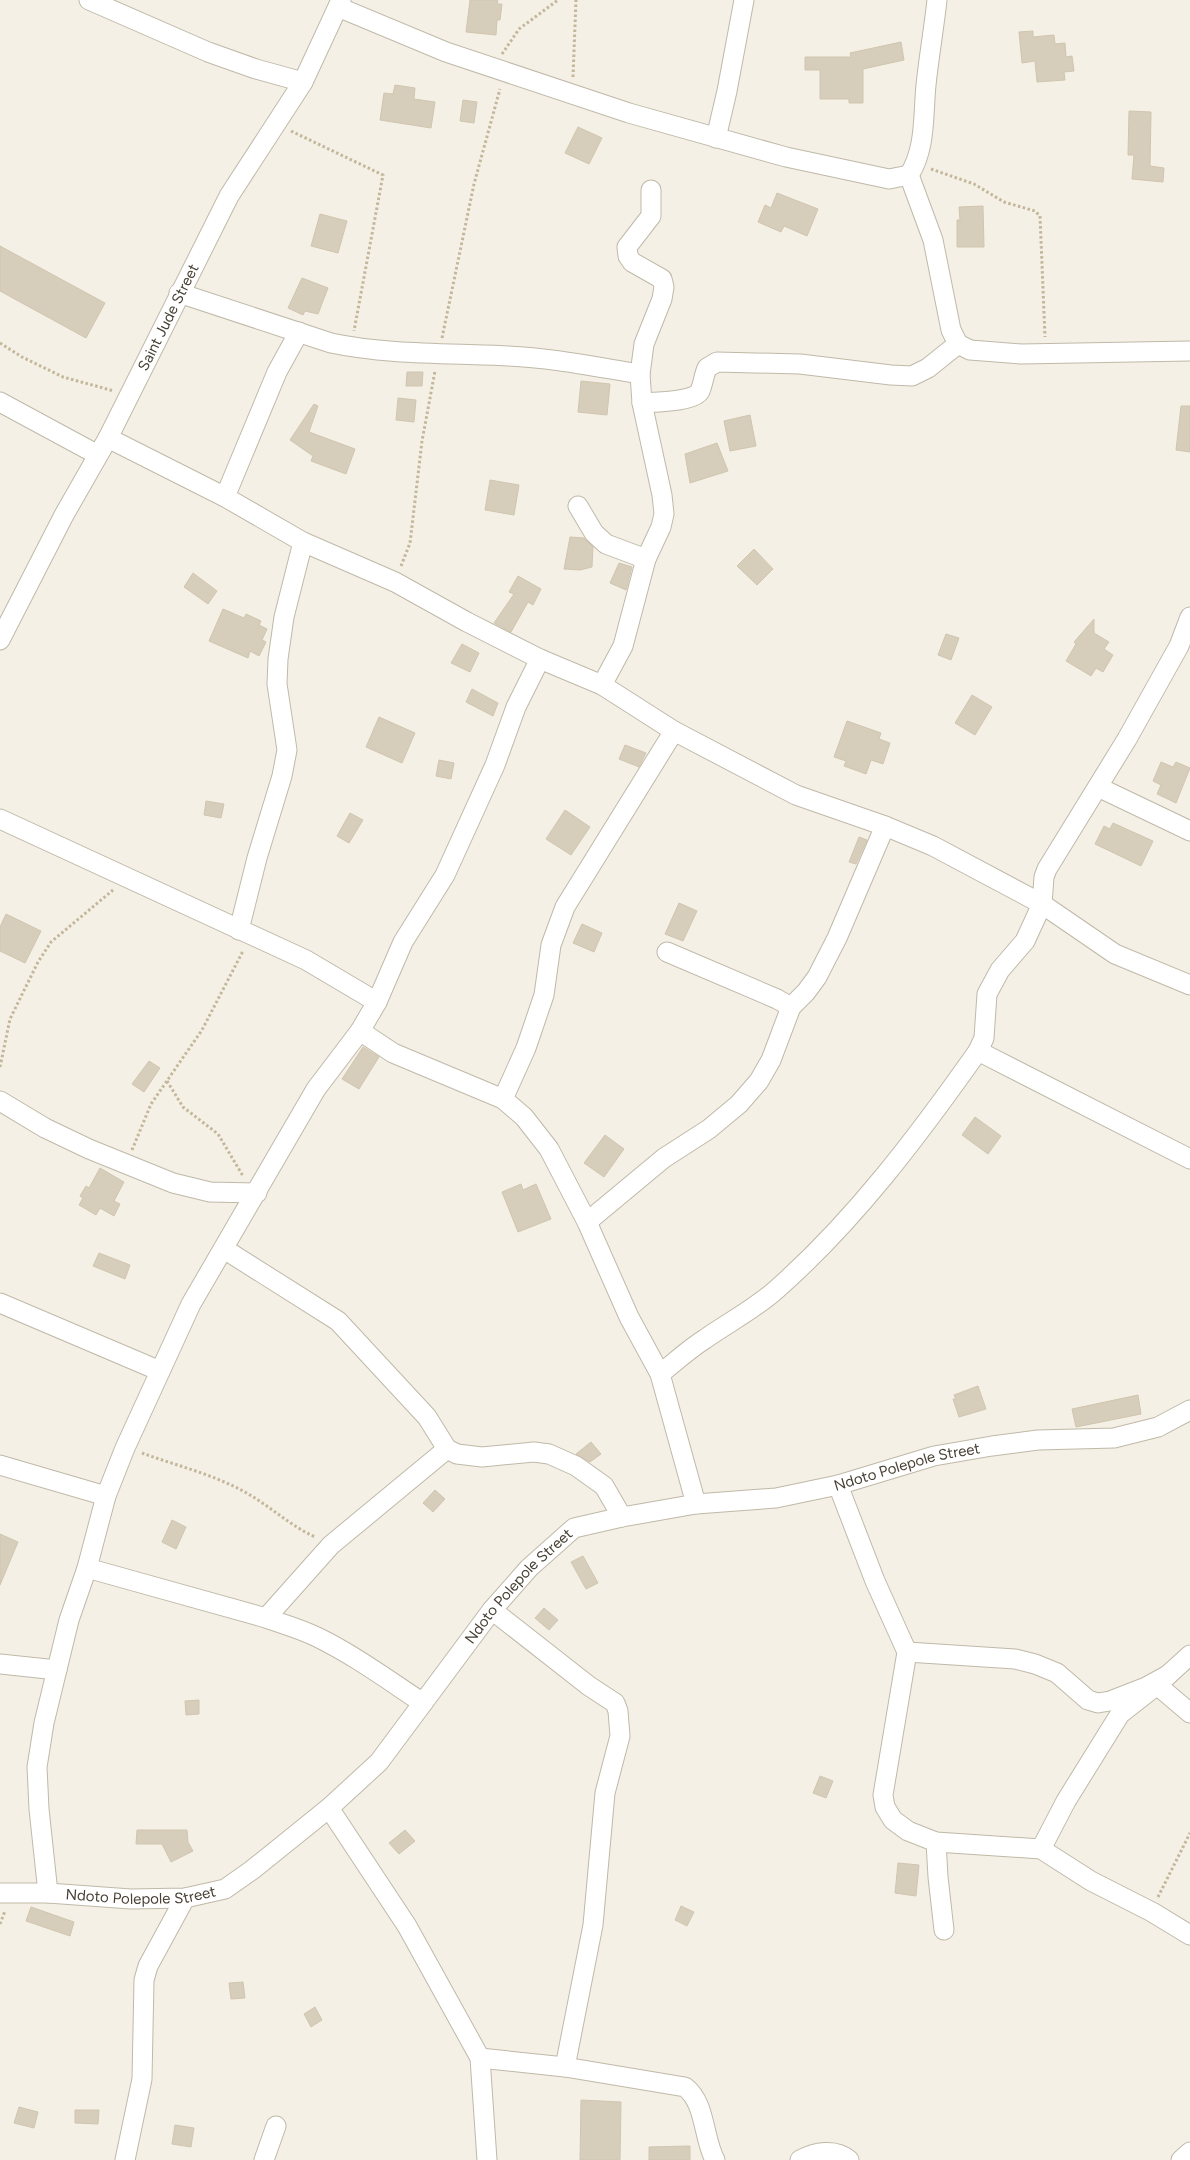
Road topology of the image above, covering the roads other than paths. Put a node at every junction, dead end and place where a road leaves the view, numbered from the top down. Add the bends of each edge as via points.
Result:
1 (89, 0) edge
2 (744, 0) edge
3 (937, 0) edge
4 (339, 4) edge
5 (303, 82) junction
6 (716, 138) junction
7 (912, 170) junction
8 (651, 190) dead end
9 (179, 294) junction
10 (299, 332) junction
11 (958, 344) junction
12 (1190, 351) edge
13 (640, 374) junction
14 (0, 402) edge
15 (642, 403) junction
16 (108, 438) junction
17 (98, 455) junction
18 (224, 497) junction
19 (578, 506) dead end
20 (303, 542) junction
21 (646, 559) junction
22 (1190, 617) edge
23 (0, 640) edge
24 (1185, 649) edge
25 (540, 659) junction
26 (602, 685) junction
27 (674, 731) junction
28 (1098, 787) junction
29 (0, 819) edge
30 (886, 826) junction
31 (1190, 831) edge
32 (1042, 904) junction
33 (245, 932) junction
34 (667, 952) dead end
35 (1190, 984) edge
36 (376, 1002) junction
37 (791, 1007) junction
38 (360, 1031) junction
39 (978, 1051) junction
40 (503, 1099) junction
41 (0, 1101) edge
42 (1190, 1159) edge
43 (254, 1192) junction
44 (588, 1222) junction
45 (224, 1250) junction
46 (0, 1302) edge
47 (160, 1371) junction
48 (660, 1374) junction
49 (1190, 1410) edge
50 (447, 1449) junction
51 (0, 1465) edge
52 (838, 1485) junction
53 (106, 1496) junction
54 (696, 1504) junction
55 (622, 1516) junction
56 (88, 1568) junction
57 (492, 1610) junction
58 (266, 1618) junction
59 (907, 1652) junction
60 (1190, 1655) edge
61 (0, 1664) edge
62 (57, 1670) junction
63 (1163, 1680) junction
64 (423, 1703) junction
65 (1190, 1713) edge
66 (329, 1808) junction
67 (936, 1842) junction
68 (1041, 1848) junction
69 (0, 1893) edge
70 (48, 1893) junction
71 (185, 1898) junction
72 (944, 1930) dead end
73 (1190, 1936) edge
74 (480, 2058) junction
75 (565, 2067) junction
76 (276, 2126) dead end
77 (1190, 2152) edge
78 (125, 2160) edge
79 (264, 2160) edge
80 (488, 2160) edge
81 (715, 2160) edge
82 (800, 2160) edge
83 (849, 2160) edge
84 (1181, 2160) edge

1 - 5 street via 208,52
2 - 6 street
3 - 7 street via 921,149
4 - 5 street, Saint Jude Street
4 - 6 street via 407,37
5 - 9 street, Saint Jude Street via 229,196
6 - 7 street via 890,179
7 - 11 street via 933,240 951,330
8 - 13 street via 651,216 627,247 632,262 662,280 664,288 644,344
9 - 10 street
9 - 16 street, Saint Jude Street
10 - 13 street via 351,348 553,360
10 - 18 street via 277,372
11 - 12 street via 970,350 998,353
11 - 15 street via 928,368 912,376 800,364 717,362 707,368 700,392 695,396
13 - 15 street
14 - 17 street
15 - 21 street via 664,514
16 - 17 street, Saint Jude Street
16 - 18 street
17 - 23 street, Saint Jude Street
18 - 20 street
19 - 21 street via 594,533 606,544
20 - 25 street via 395,582
20 - 33 street via 284,618 278,659 277,684 287,750 257,858
21 - 26 street via 623,646
22 - 24 street
24 - 28 street
25 - 26 street
25 - 36 street via 516,707 495,765 445,875 403,942
26 - 27 street
27 - 30 street via 796,795
27 - 40 street via 565,907 551,946 544,995 526,1048
28 - 31 street
28 - 32 street via 1047,869
29 - 33 street
30 - 32 street via 933,846
30 - 37 street via 817,977
32 - 35 street via 1115,954
32 - 39 street via 1025,941 997,974 987,994 984,1038
33 - 36 street via 306,960
34 - 37 street
36 - 38 street
37 - 44 street via 771,1060 740,1104 664,1158
38 - 40 street via 393,1053
38 - 43 street via 316,1090
39 - 42 street
39 - 48 street via 902,1156 809,1259 751,1310 705,1338
40 - 44 street via 524,1117 549,1149
41 - 43 street via 45,1128 173,1183 210,1192
43 - 45 street
44 - 48 street via 629,1317
45 - 47 street via 191,1304
45 - 50 street via 338,1321 427,1417
46 - 47 street
47 - 53 street
48 - 54 street
49 - 52 street, Ndoto Polepole Street via 1158,1427 1114,1438 1038,1440 992,1446 934,1456
50 - 55 street via 457,1454 482,1457 534,1452 549,1454 576,1466 604,1486
50 - 58 street via 331,1545
51 - 53 street
52 - 54 street, Ndoto Polepole Street via 776,1498
52 - 59 street
53 - 56 street
54 - 55 street, Ndoto Polepole Street
55 - 57 street, Ndoto Polepole Street via 574,1528 528,1568
56 - 58 street
56 - 62 street via 69,1620
57 - 64 street, Ndoto Polepole Street
57 - 75 street via 615,1703 618,1711 620,1736 605,1793 593,1925
58 - 64 street via 317,1637
59 - 63 street via 1028,1662 1057,1673 1088,1700 1098,1703
59 - 67 street via 883,1795 885,1807 893,1820 908,1831
60 - 63 street
61 - 62 street
62 - 70 street via 37,1767
63 - 65 street
63 - 68 street via 1120,1714
64 - 66 street, Ndoto Polepole Street via 379,1762
66 - 71 street, Ndoto Polepole Street via 224,1889
66 - 74 street via 407,1926
67 - 68 street
67 - 72 street
68 - 73 street via 1091,1881 1152,1912
69 - 70 street, Ndoto Polepole Street
70 - 71 street, Ndoto Polepole Street via 131,1899
71 - 78 street via 148,1966 144,1980 142,2079
74 - 75 street
74 - 80 street
75 - 81 street via 685,2087 694,2094
76 - 79 street
77 - 84 street
82 - 83 street via 812,2154 829,2152 844,2155

